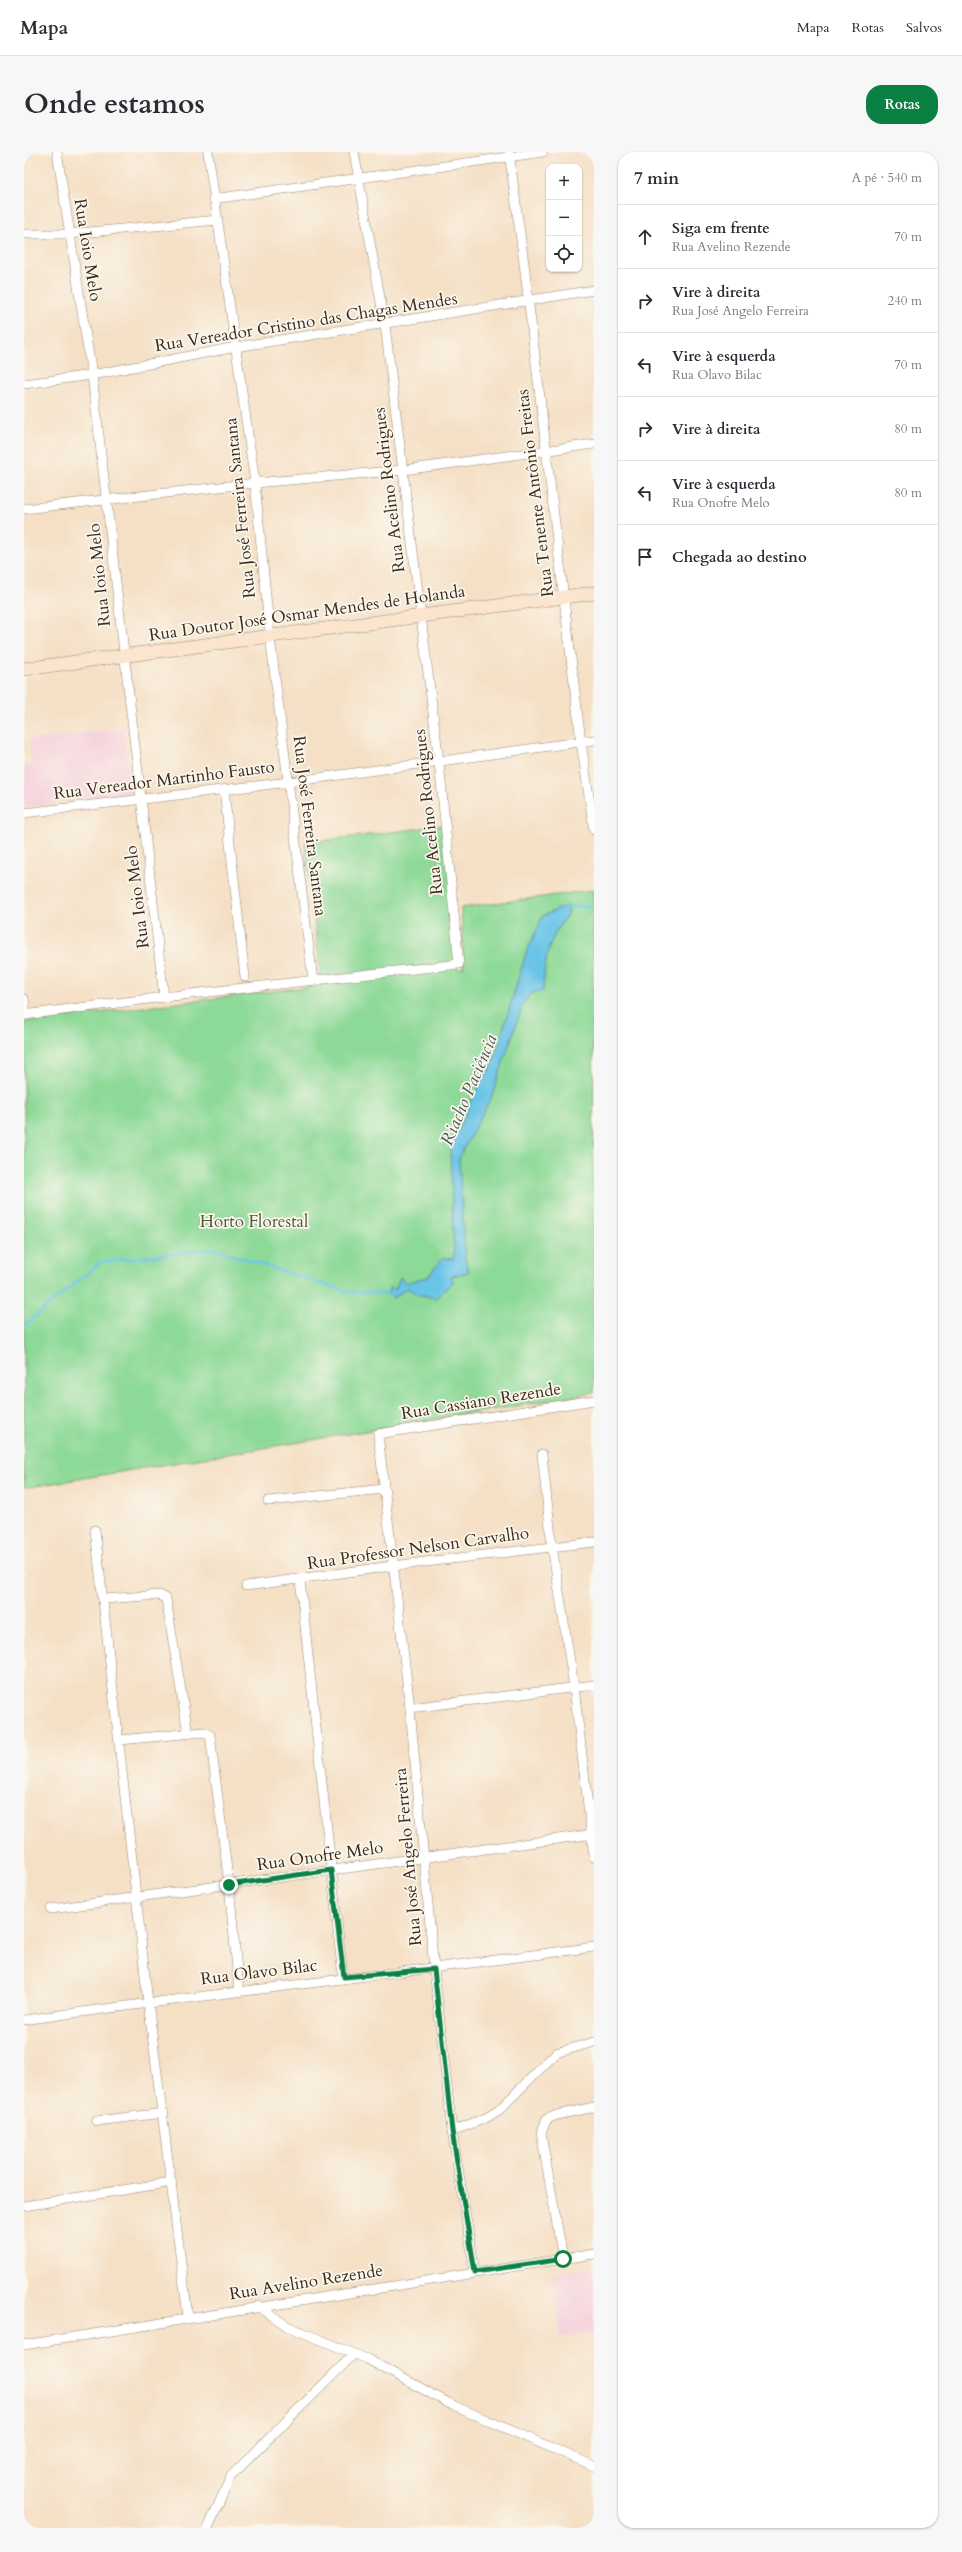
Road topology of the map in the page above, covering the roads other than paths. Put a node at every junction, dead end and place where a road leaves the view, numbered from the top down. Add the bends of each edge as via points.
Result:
1 (57, 152) edge
2 (208, 152) edge
3 (354, 152) edge
4 (543, 152) edge
5 (509, 155) edge
6 (358, 180) junction
7 (213, 199) junction
8 (218, 220) junction
9 (24, 234) edge
10 (69, 234) junction
11 (594, 290) edge
12 (528, 301) junction
13 (385, 325) junction
14 (236, 347) junction
15 (92, 375) junction
16 (24, 384) edge
17 (594, 444) edge
18 (547, 451) junction
19 (404, 470) junction
20 (255, 483) junction
21 (107, 500) junction
22 (24, 509) edge
23 (594, 592) edge
24 (563, 596) junction
25 (420, 617) junction
26 (270, 637) junction
27 (124, 656) junction
28 (24, 669) edge
29 (594, 740) edge
30 (581, 742) junction
31 (439, 762) junction
32 (289, 782) junction
33 (224, 790) junction
34 (141, 800) junction
35 (24, 813) edge
36 (594, 830) edge
37 (246, 977) dead end
38 (314, 980) junction
39 (164, 997) junction
40 (24, 999) edge
41 (25, 1015) edge
42 (594, 1400) edge
43 (378, 1438) joint
44 (542, 1454) dead end
45 (384, 1489) junction
46 (268, 1501) dead end
47 (95, 1530) dead end
48 (594, 1542) edge
49 (552, 1546) junction
50 (392, 1566) junction
51 (300, 1580) junction
52 (246, 1586) dead end
53 (104, 1599) junction
54 (594, 1685) edge
55 (574, 1687) junction
56 (410, 1708) junction
57 (188, 1733) junction
58 (120, 1740) junction
59 (593, 1834) edge
60 (425, 1857) junction
61 (594, 1857) edge
62 (331, 1870) junction
63 (229, 1885) junction
64 (137, 1896) junction
65 (51, 1909) dead end
66 (594, 1947) edge
67 (434, 1969) junction
68 (344, 1977) junction
69 (239, 1991) junction
70 (148, 2002) junction
71 (24, 2020) edge
72 (594, 2042) edge
73 (594, 2107) edge
74 (164, 2113) junction
75 (96, 2120) dead end
76 (452, 2131) junction
77 (172, 2182) junction
78 (24, 2206) edge
79 (594, 2254) edge
80 (563, 2259) junction
81 (475, 2272) junction
82 (258, 2306) junction
83 (188, 2317) junction
84 (24, 2345) edge
85 (354, 2354) junction
86 (594, 2466) edge
87 (208, 2528) edge

1 - 10 street, Rua Ioio Melo
2 - 7 street, Rua José Ferreira Santana
3 - 6 street, Rua Acelino Rodrigues
4 - 5 street
5 - 6 street
5 - 12 street, Rua Tenente Antônio Freitas
6 - 7 street
6 - 13 street, Rua Acelino Rodrigues
7 - 8 street, Rua José Ferreira Santana
8 - 10 street
8 - 14 street, Rua José Ferreira Santana
9 - 10 street
10 - 15 street, Rua Ioio Melo
11 - 12 street, Rua Vereador Cristino das Chagas Mendes
12 - 13 street, Rua Vereador Cristino das Chagas Mendes
12 - 18 street, Rua Tenente Antônio Freitas
13 - 14 street, Rua Vereador Cristino das Chagas Mendes
13 - 19 street, Rua Acelino Rodrigues
14 - 15 street, Rua Vereador Cristino das Chagas Mendes
14 - 20 street, Rua José Ferreira Santana
15 - 16 street, Rua Vereador Cristino das Chagas Mendes
15 - 21 street, Rua Ioio Melo
17 - 18 street
18 - 19 street
18 - 24 street, Rua Tenente Antônio Freitas
19 - 20 street
19 - 25 street, Rua Acelino Rodrigues
20 - 21 street
20 - 26 street, Rua José Ferreira Santana
21 - 22 street
21 - 27 street, Rua Ioio Melo
23 - 24 street, Rua Doutor José Osmar Mendes de Holanda
24 - 25 street, Rua Doutor José Osmar Mendes de Holanda
24 - 30 street, Rua Tenente Antônio Freitas
25 - 26 street, Rua Doutor José Osmar Mendes de Holanda
25 - 31 street, Rua Acelino Rodrigues
26 - 27 street, Rua Doutor José Osmar Mendes de Holanda
26 - 32 street, Rua José Ferreira Santana
27 - 28 street, Rua Doutor José Osmar Mendes de Holanda
27 - 34 street, Rua Ioio Melo
29 - 30 street, Rua Vereador Martinho Fausto
30 - 31 street, Rua Vereador Martinho Fausto
30 - 36 street, Rua Tenente Antônio Freitas
31 - 32 street, Rua Vereador Martinho Fausto
31 - 38 street, Rua Acelino Rodrigues via 459,964
32 - 33 street, Rua Vereador Martinho Fausto
32 - 38 street, Rua José Ferreira Santana
33 - 34 street, Rua Vereador Martinho Fausto
33 - 37 street
34 - 35 street, Rua Vereador Martinho Fausto
34 - 39 street, Rua Ioio Melo
38 - 39 street
39 - 41 street
40 - 41 street
42 - 43 street, Rua Cassiano Rezende via 382,1432 378,1434
43 - 45 street, Rua José Angelo Ferreira
44 - 49 street
45 - 46 street
45 - 50 street, Rua José Angelo Ferreira
47 - 53 street
48 - 49 street, Rua Professor Nelson Carvalho
49 - 50 street, Rua Professor Nelson Carvalho
49 - 55 street
50 - 51 street, Rua Professor Nelson Carvalho
50 - 56 street, Rua José Angelo Ferreira
51 - 52 street, Rua Professor Nelson Carvalho
51 - 62 street
53 - 57 street via 160,1595 168,1602
53 - 58 street
54 - 55 street
55 - 56 street
55 - 59 street
56 - 60 street, Rua José Angelo Ferreira
57 - 58 street
57 - 63 street via 206,1732 211,1739
58 - 64 street
59 - 60 street, Rua Onofre Melo
59 - 61 street
60 - 62 street, Rua Onofre Melo
60 - 67 street, Rua José Angelo Ferreira
62 - 63 street, Rua Onofre Melo
62 - 68 street
63 - 64 street, Rua Onofre Melo
63 - 69 street
64 - 65 street, Rua Onofre Melo
64 - 70 street
66 - 67 street, Rua Olavo Bilac
67 - 68 street, Rua Olavo Bilac
67 - 76 street, Rua José Angelo Ferreira
68 - 69 street, Rua Olavo Bilac
69 - 70 street, Rua Olavo Bilac
70 - 71 street, Rua Olavo Bilac
70 - 74 street
72 - 76 street via 556,2053 499,2110 486,2118
73 - 80 street via 547,2119 541,2132
74 - 75 street
74 - 77 street
76 - 81 street, Rua José Angelo Ferreira
77 - 78 street
77 - 83 street
79 - 80 street, Rua Avelino Rezende
80 - 81 street, Rua Avelino Rezende
81 - 82 street, Rua Avelino Rezende
82 - 83 street, Rua Avelino Rezende
82 - 85 street via 284,2325
83 - 84 street, Rua Avelino Rezende
85 - 86 street via 474,2416
85 - 87 street via 231,2476

